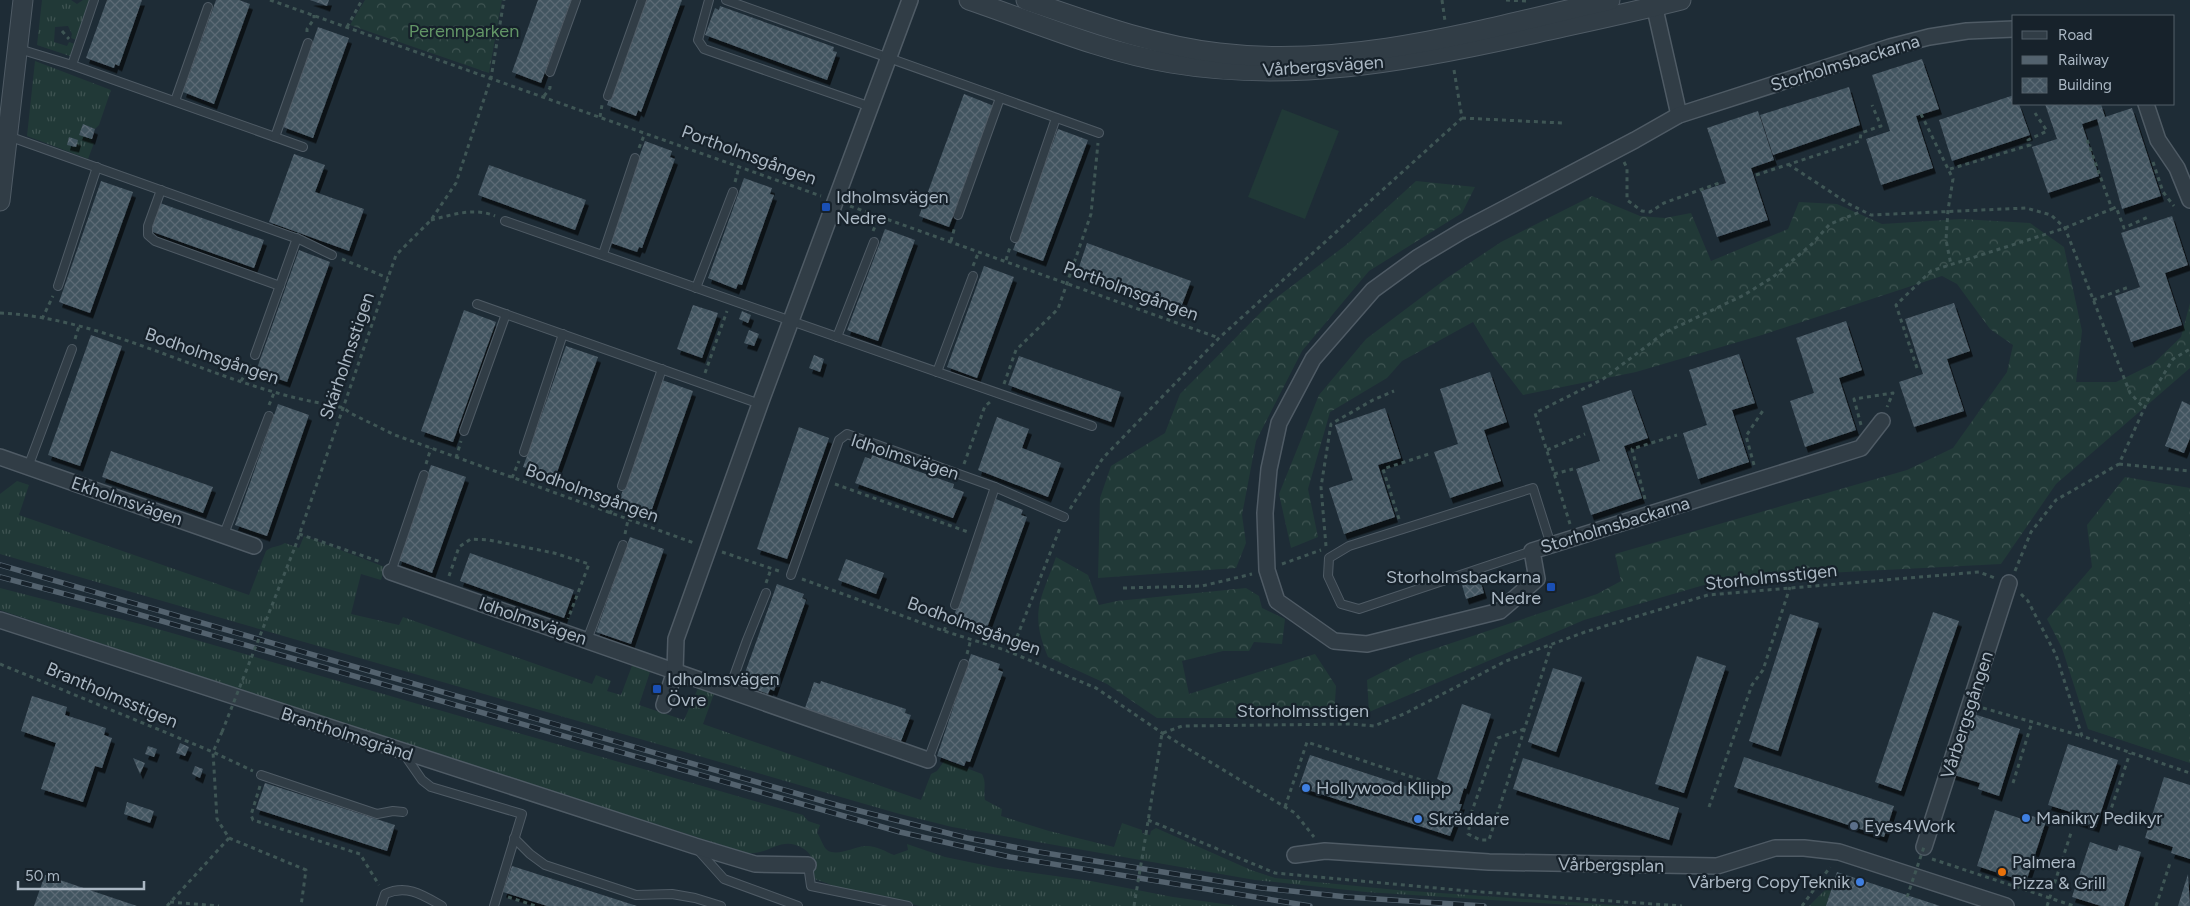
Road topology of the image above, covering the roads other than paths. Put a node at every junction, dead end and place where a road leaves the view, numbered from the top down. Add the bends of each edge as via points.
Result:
1 (23, 0) edge
2 (94, 0) edge
3 (576, 0) edge
4 (642, 0) edge
5 (709, 0) edge
6 (726, 0) edge
7 (910, 0) edge
8 (969, 0) edge
9 (1026, 0) edge
10 (1610, 0) edge
11 (1681, 0) edge
12 (1654, 3) edge
13 (208, 7) dead end
14 (2012, 29) edge
15 (308, 43) road end
16 (17, 49) junction
17 (889, 58) junction
18 (72, 65) junction
19 (550, 72) dead end
20 (608, 96) dead end
21 (1000, 98) junction
22 (175, 101) junction
23 (2146, 105) edge
24 (871, 107) junction
25 (1679, 115) junction
26 (1056, 118) junction
27 (1099, 133) road end
28 (7, 136) junction
29 (275, 137) junction
30 (302, 147) dead end
31 (635, 158) dead end
32 (97, 167) junction
33 (161, 190) junction
34 (733, 192) dead end
35 (2190, 200) edge
36 (0, 201) edge
37 (958, 216) road end
38 (505, 221) road end
39 (297, 238) junction
40 (1015, 238) dead end
41 (874, 242) dead end
42 (603, 254) junction
43 (332, 255) road end
44 (973, 276) dead end
45 (58, 286) road end
46 (280, 286) junction
47 (696, 288) junction
48 (477, 304) dead end
49 (506, 314) junction
50 (791, 321) junction
51 (564, 334) junction
52 (837, 338) junction
53 (72, 349) dead end
54 (255, 355) road end
55 (662, 369) junction
56 (937, 372) junction
57 (760, 404) junction
58 (269, 416) dead end
59 (1882, 421) dead end
60 (1092, 426) dead end
61 (464, 430) road end
62 (524, 452) road end
63 (0, 457) edge
64 (28, 467) junction
65 (424, 475) road end
66 (622, 486) road end
67 (995, 487) junction
68 (1064, 518) road end
69 (224, 534) junction
70 (622, 545) dead end
71 (1550, 545) junction
72 (254, 546) dead end
73 (1532, 551) junction
74 (392, 569) joint
75 (791, 575) road end
76 (2009, 583) road end
77 (766, 593) dead end
78 (955, 604) road end
79 (0, 620) edge
80 (587, 640) junction
81 (964, 664) dead end
82 (675, 671) junction
83 (729, 690) junction
84 (664, 705) dead end
85 (402, 752) junction
86 (928, 760) joint
87 (261, 775) road end
88 (403, 812) dead end
89 (514, 838) junction
90 (695, 846) junction
91 (1927, 853) road end
92 (1295, 855) dead end
93 (808, 865) joint
94 (381, 906) edge
95 (442, 906) edge
96 (494, 906) edge
97 (721, 906) edge
98 (798, 906) edge
99 (908, 906) edge
100 (2006, 906) edge

1 - 16 street
2 - 18 lane
3 - 19 lane
4 - 20 lane
5 - 24 lane via 698,40 704,49
6 - 17 lane
7 - 17 street
8 - 12 street, Vårbergsvägen via 1127,54 1171,63 1266,72 1312,71 1431,56
9 - 10 street, Vårbergsvägen via 1132,36 1172,45 1220,53 1313,55 1363,52 1429,42
11 - 12 street, Vårbergsvägen
12 - 25 street
13 - 22 lane
14 - 25 street, Storholmsbackarna via 1928,36
15 - 29 lane
16 - 18 lane
16 - 28 street
17 - 21 lane
17 - 24 street
18 - 22 lane
21 - 26 lane
21 - 37 lane
22 - 29 lane
23 - 35 street via 2158,140 2177,168
24 - 50 street
25 - 73 street, Storholmsbackarna via 1462,231 1417,258 1374,290 1313,359 1279,424 1269,469 1265,513 1267,570 1278,602 1334,641 1367,644 1500,611 1537,579
26 - 27 lane
26 - 40 lane
28 - 32 lane
28 - 36 street
29 - 30 lane
31 - 42 lane
32 - 33 lane
32 - 45 lane
33 - 39 lane
33 - 46 lane via 148,226 148,235 155,241
34 - 47 lane
38 - 42 lane
39 - 43 lane
39 - 46 lane
41 - 52 lane
42 - 47 lane
44 - 56 lane
46 - 54 lane
47 - 50 lane
48 - 49 lane
49 - 51 lane
49 - 61 lane
50 - 52 lane
50 - 57 street
51 - 55 lane
51 - 62 lane
52 - 56 lane
53 - 64 lane
55 - 57 lane
55 - 66 lane
56 - 60 lane
57 - 82 street via 676,639
58 - 69 lane
59 - 71 street, Storholmsbackarna via 1861,448
63 - 64 street, Ekholmsvägen
64 - 69 street, Ekholmsvägen
65 - 74 lane
67 - 68 lane, Idholmsvägen
67 - 75 lane, Idholmsvägen via 847,434 839,440
67 - 78 lane
69 - 72 street, Ekholmsvägen
70 - 80 lane
71 - 73 street, Storholmsbackarna
71 - 73 lane via 1533,488 1349,546 1329,558 1328,576 1341,604 1359,610
74 - 80 street, Idholmsvägen
76 - 91 street, Vårbergsgången
77 - 83 lane
79 - 85 street, Brantholmsgränd
80 - 82 street, Idholmsvägen
81 - 86 lane
82 - 83 street, Idholmsvägen
82 - 84 street
83 - 86 street, Idholmsvägen
85 - 89 lane via 431,787 522,814
85 - 90 street, Brantholmsgränd
87 - 88 lane via 377,814
89 - 96 lane
89 - 97 lane via 545,865 636,895 672,894
90 - 93 street, Brantholmsgränd via 755,864
90 - 98 lane via 724,879
92 - 100 street, Vårbergsplan via 1325,851 1489,862 1717,866 1775,848 1804,848 1839,852
93 - 99 lane, Brantholmsgränd via 811,886
94 - 95 lane via 385,894 408,889

